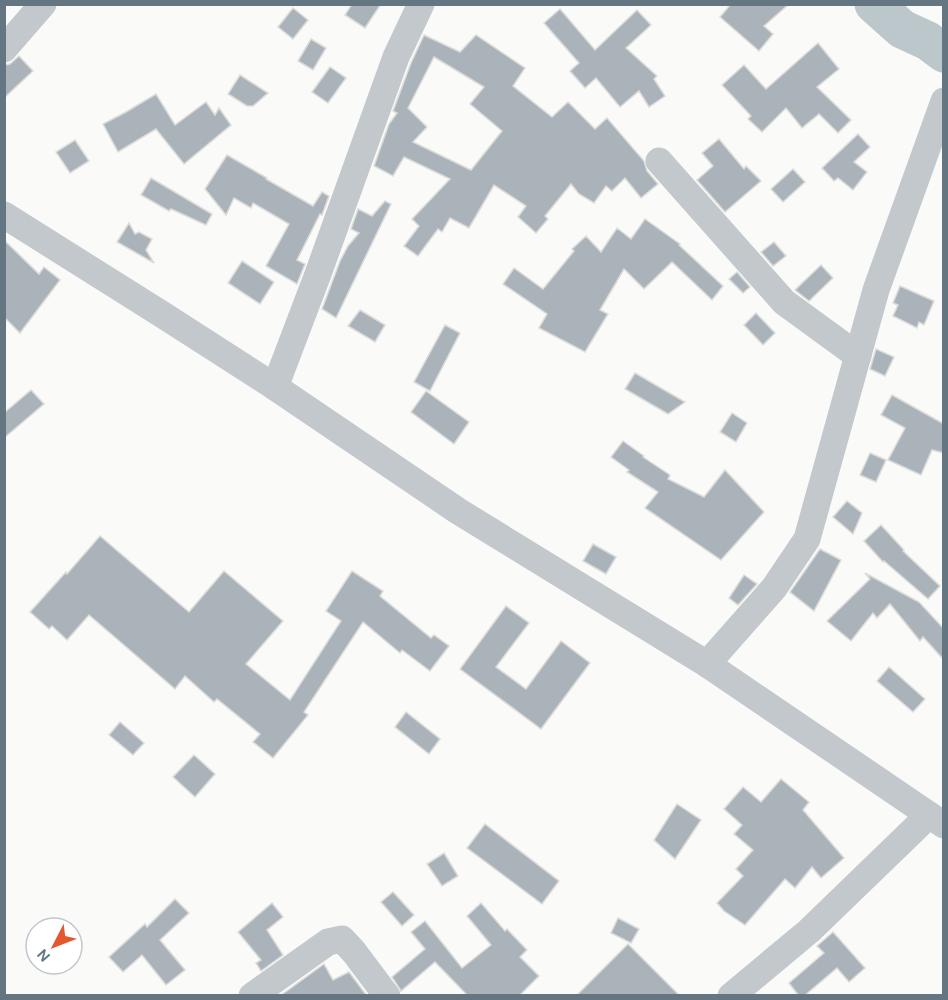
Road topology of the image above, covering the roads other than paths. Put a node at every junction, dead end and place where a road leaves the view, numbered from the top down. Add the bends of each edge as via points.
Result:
1 (43, 4) edge
2 (421, 4) edge
3 (4, 50) edge
4 (944, 101) edge
5 (659, 161) dead end
6 (4, 215) edge
7 (858, 357) junction
8 (275, 387) junction
9 (707, 664) junction
10 (936, 820) edge
11 (252, 996) edge
12 (387, 996) edge
13 (731, 996) edge

1 - 3 street
2 - 8 street via 396,57
4 - 7 street via 876,290
5 - 7 street via 784,302
6 - 8 street
7 - 9 street via 807,538 774,588
8 - 9 street via 458,511
9 - 10 street
10 - 13 street
11 - 12 street via 328,942 342,939

